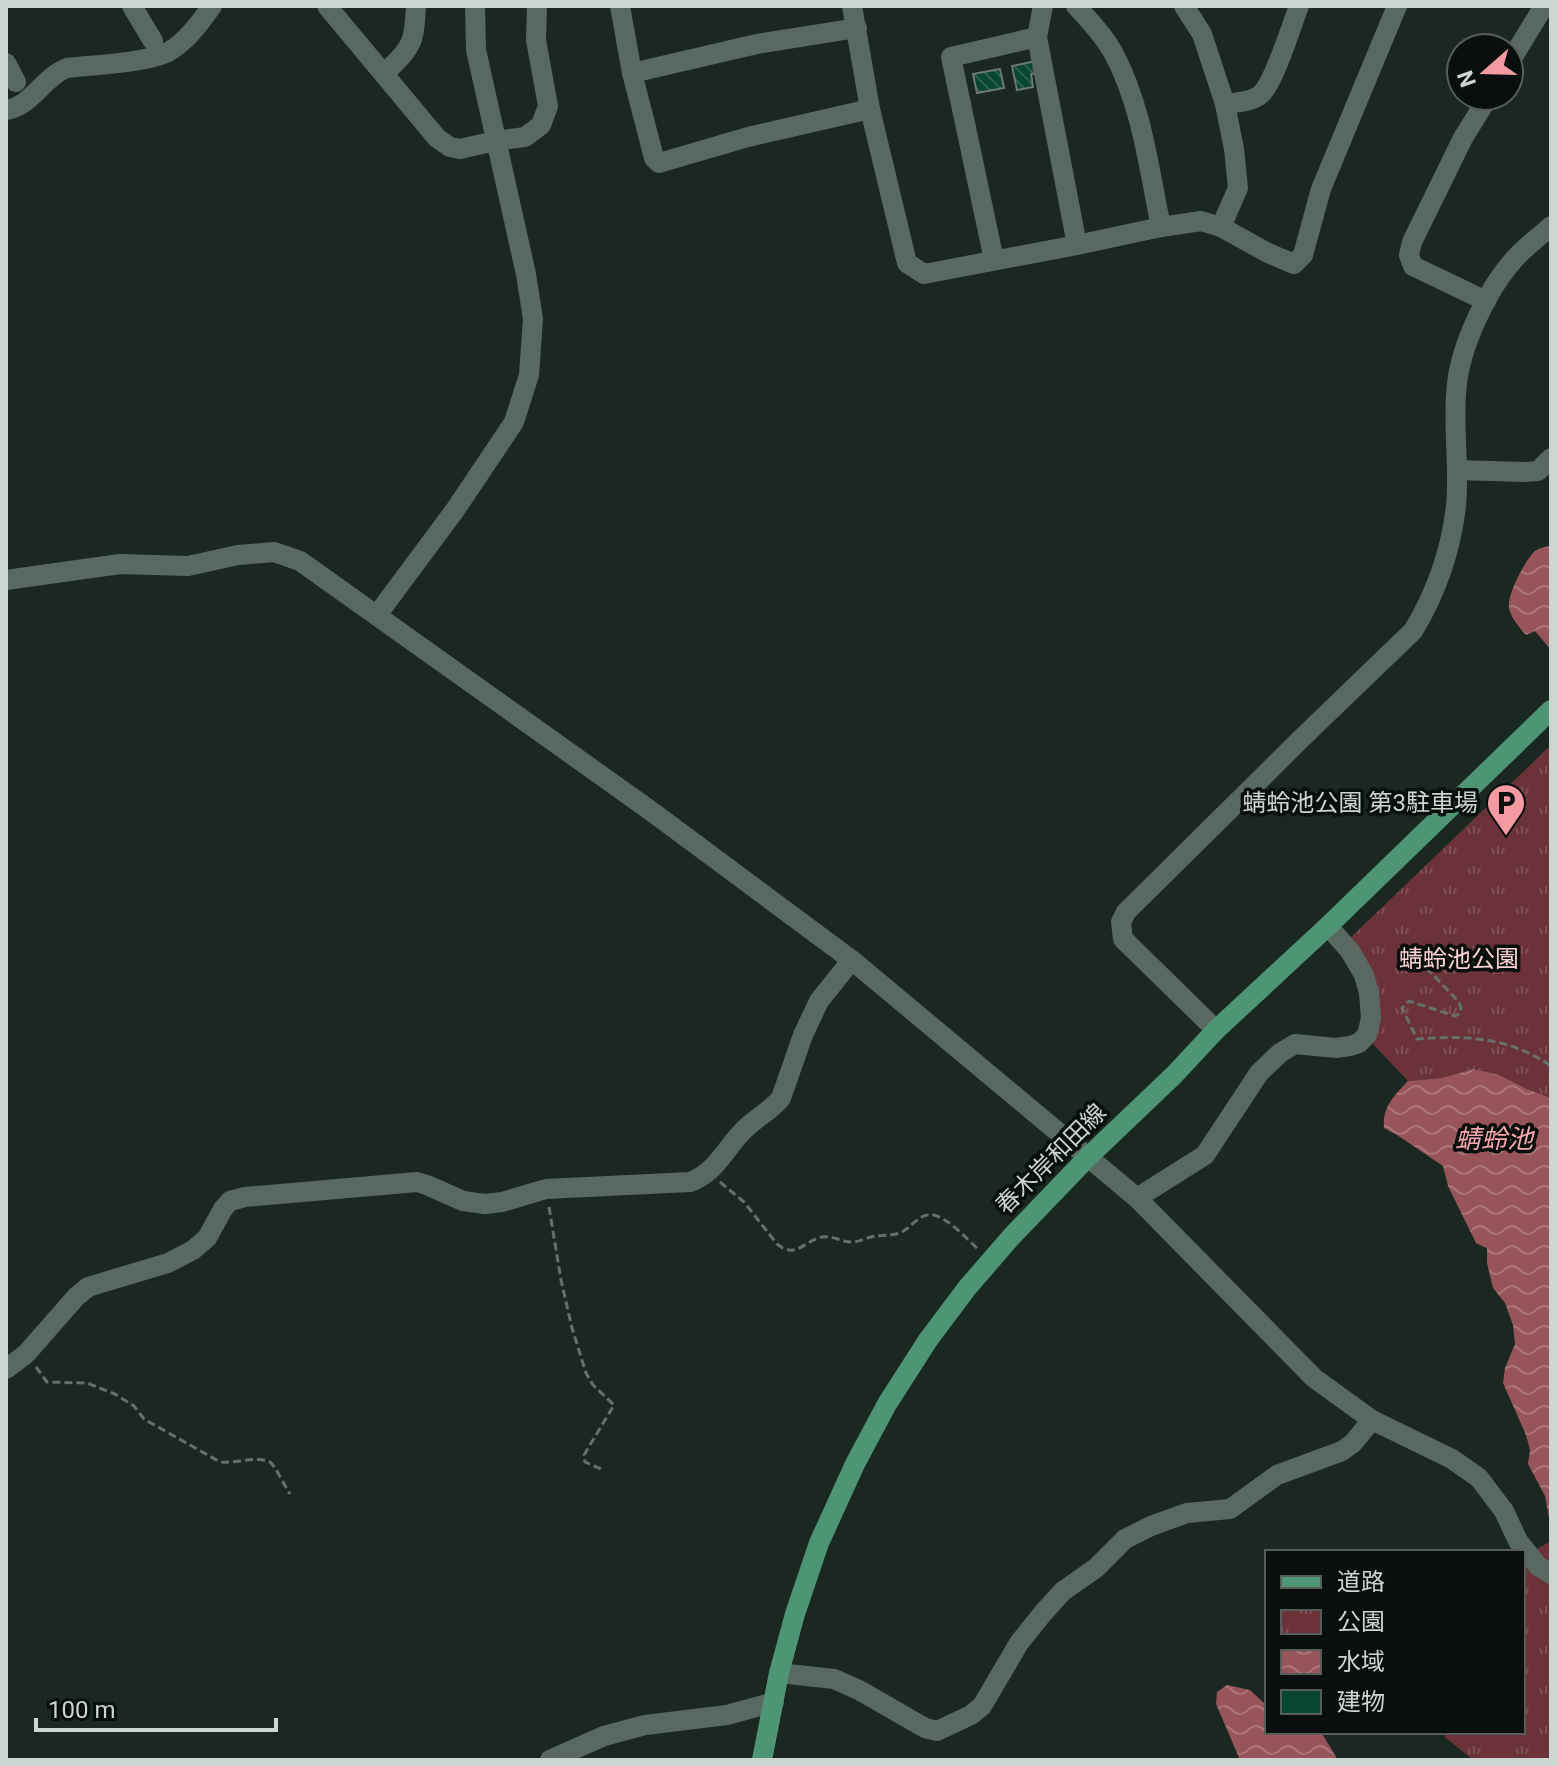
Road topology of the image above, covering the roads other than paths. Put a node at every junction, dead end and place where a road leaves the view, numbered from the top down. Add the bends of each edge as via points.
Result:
1 (132, 6) edge
2 (212, 6) edge
3 (327, 6) edge
4 (416, 6) edge
5 (475, 6) edge
6 (537, 6) edge
7 (620, 6) edge
8 (852, 6) edge
9 (1043, 6) edge
10 (1076, 6) edge
11 (1184, 6) edge
12 (1299, 6) edge
13 (1397, 6) edge
14 (1544, 6) edge
15 (857, 28) junction
16 (1037, 37) junction
17 (1525, 37) edge
18 (153, 41) dead end
19 (6, 63) edge
20 (632, 73) junction
21 (384, 74) junction
22 (16, 82) dead end
23 (1225, 104) junction
24 (870, 109) junction
25 (6, 110) edge
26 (1479, 112) edge
27 (495, 141) junction
28 (1551, 226) edge
29 (1161, 227) junction
30 (1221, 227) junction
31 (1077, 245) junction
32 (994, 260) junction
33 (1486, 301) junction
34 (1551, 458) edge
35 (1457, 470) junction
36 (6, 580) edge
37 (377, 615) junction
38 (1551, 710) edge
39 (1328, 926) junction
40 (847, 966) dead end
41 (1216, 1030) junction
42 (1088, 1157) junction
43 (1137, 1198) junction
44 (6, 1369) edge
45 (1372, 1420) junction
46 (1551, 1574) edge
47 (779, 1673) junction
48 (774, 1702) junction
49 (550, 1760) edge
50 (762, 1760) edge

1 - 18 street
2 - 25 street via 166,53 67,68
3 - 21 street
4 - 21 street via 410,48
5 - 27 street via 476,50
6 - 27 street via 536,40 548,106 541,125 525,137
7 - 20 street
8 - 15 street
9 - 16 street
10 - 29 street via 1114,54 1135,103
11 - 23 street via 1202,34
12 - 23 street via 1269,85 1260,96
13 - 30 street via 1321,189 1303,255 1294,264
14 - 17 street
15 - 20 street
15 - 24 street
16 - 31 street
16 - 32 street via 951,57
19 - 22 street
20 - 24 street via 659,163
21 - 27 street via 450,147
23 - 30 street via 1238,188
24 - 32 street via 907,263 924,274
26 - 33 street via 1409,255 1413,266
27 - 37 street via 533,319 529,375 514,422
28 - 33 street via 1511,263
29 - 30 street via 1201,221
29 - 31 street
31 - 32 street
33 - 35 street via 1457,381
34 - 35 street via 1538,471
35 - 41 street via 1446,558 1413,631 1121,922 1123,939
36 - 37 street via 120,564 188,566 274,552 300,561
37 - 42 street via 853,961
38 - 39 main road, 春木岸和田線
39 - 41 main road, 春木岸和田線
39 - 43 street via 1364,975 1371,1018 1367,1035 1350,1046 1295,1044 1280,1053 1259,1073 1205,1155
40 - 44 street via 819,1001 781,1098 702,1178 546,1189 485,1204 417,1182 230,1201 193,1250 88,1287
41 - 42 main road, 春木岸和田線
42 - 43 street
42 - 47 main road, 春木岸和田線 via 967,1288 887,1404 819,1543
43 - 45 street via 1314,1378
45 - 46 street via 1479,1478 1518,1541
45 - 47 street via 1342,1451 1277,1475 1230,1509 1187,1513 1125,1539 1043,1613 982,1706 937,1731 834,1679
47 - 48 main road, 春木岸和田線
48 - 49 street via 727,1715 645,1725
48 - 50 main road, 春木岸和田線

